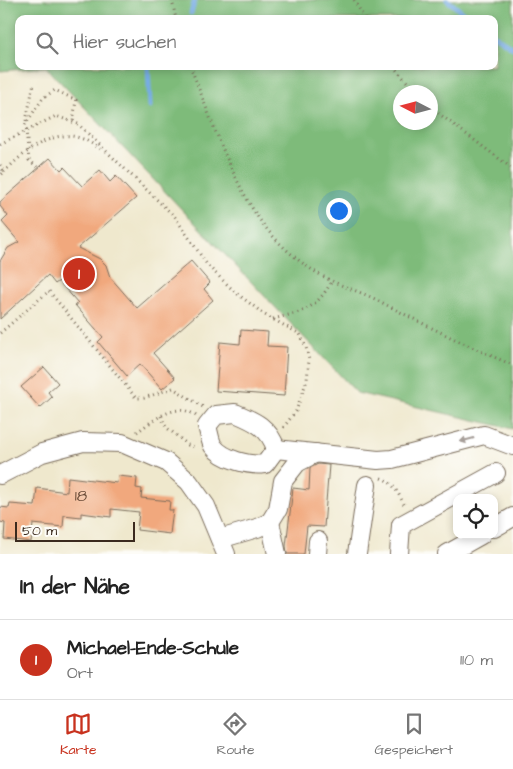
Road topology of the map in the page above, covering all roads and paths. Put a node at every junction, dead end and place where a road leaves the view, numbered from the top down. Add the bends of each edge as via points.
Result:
1 (172, 0) edge
2 (354, 0) edge
3 (175, 15) edge
4 (363, 15) edge
5 (192, 70) edge
6 (397, 70) edge
7 (34, 83) dead end
8 (410, 85) edge
9 (438, 112) edge
10 (73, 122) junction
11 (26, 125) junction
12 (26, 130) junction
13 (0, 144) edge
14 (28, 151) junction
15 (105, 152) junction
16 (0, 165) edge
17 (37, 167) dead end
18 (513, 169) edge
19 (4, 172) junction
20 (0, 176) edge
21 (332, 281) junction
22 (273, 319) junction
23 (0, 333) edge
24 (513, 365) edge
25 (161, 416) junction
26 (212, 427) junction
27 (274, 442) junction
28 (122, 443) junction
29 (513, 446) edge
30 (316, 453) junction
31 (265, 464) junction
32 (496, 473) dead end
33 (0, 475) edge
34 (372, 481) joint
35 (280, 489) junction
36 (513, 517) edge
37 (411, 519) junction
38 (270, 522) junction
39 (498, 526) edge
40 (474, 539) edge
41 (223, 546) edge
42 (277, 554) edge
43 (357, 554) edge
44 (399, 554) edge
45 (447, 554) edge

1 - 3 path
2 - 4 path
5 - 21 path via 232,170 251,207 285,248
6 - 8 path
7 - 11 path
9 - 18 path
10 - 11 path via 76,100 55,90 43,98
10 - 12 path via 56,116
10 - 15 path
11 - 12 path
12 - 13 path
12 - 14 path
14 - 15 path via 50,139 66,136 79,137
14 - 17 path via 29,160
14 - 19 path
15 - 22 path via 175,217 208,266 235,292
16 - 19 path
19 - 20 path
21 - 22 path via 320,300 298,313
21 - 24 path via 363,292
22 - 27 path via 300,334 309,360 307,380 296,411
23 - 26 path via 49,291 136,398 173,388
25 - 26 path via 170,411 191,413
25 - 26 path via 166,427 193,448
25 - 28 path
26 - 27 street via 235,413 258,423
26 - 31 street via 213,446 231,459 252,466
27 - 30 street
27 - 31 street
28 - 33 street via 83,442 42,453
28 - 41 street via 166,462 189,482 206,506
29 -> 30 street via 484,435 392,459
30 - 35 street via 297,463
31 - 35 street via 277,473
32 - 37 street
34 - 37 path via 389,481
34 - 43 street
35 - 38 street via 278,509
36 - 39 street
37 - 44 street via 401,524
38 - 41 street
38 - 42 street
40 - 45 street

